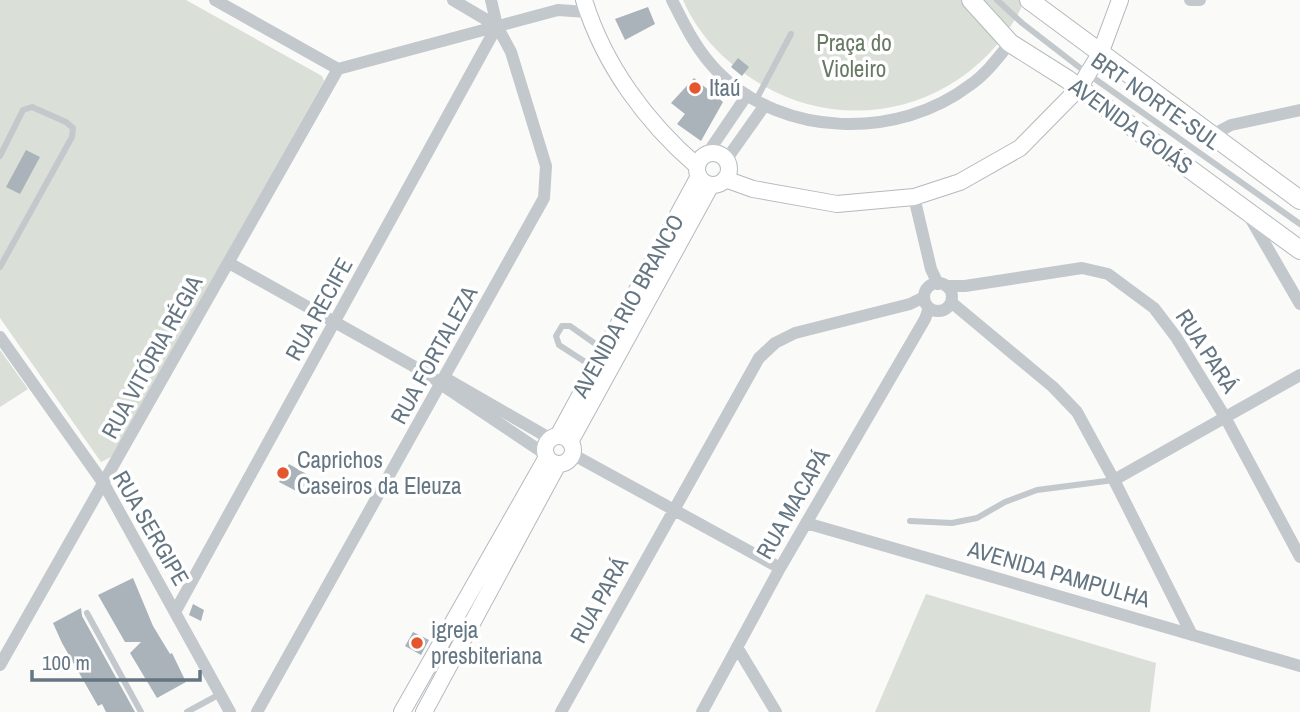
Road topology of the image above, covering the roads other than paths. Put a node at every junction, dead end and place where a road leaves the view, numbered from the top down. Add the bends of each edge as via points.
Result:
1 (215, 0) edge
2 (453, 0) edge
3 (491, 0) edge
4 (571, 0) edge
5 (672, 0) edge
6 (971, 0) edge
7 (997, 0) edge
8 (1120, 0) edge
9 (1190, 0) edge
10 (1200, 0) edge
11 (1032, 2) edge
12 (585, 6) edge
13 (558, 10) junction
14 (498, 26) junction
15 (791, 34) dead end
16 (1010, 43) junction
17 (1100, 54) junction
18 (338, 69) junction
19 (1083, 81) junction
20 (756, 100) junction
21 (1300, 110) edge
22 (1212, 135) junction
23 (0, 156) edge
24 (726, 160) joint
25 (708, 172) junction
26 (914, 197) junction
27 (1300, 200) edge
28 (1244, 207) junction
29 (1300, 224) edge
30 (1298, 248) edge
31 (229, 263) junction
32 (1277, 263) junction
33 (0, 267) edge
34 (938, 301) junction
35 (1300, 304) edge
36 (336, 323) junction
37 (0, 337) edge
38 (604, 349) junction
39 (593, 367) junction
40 (1300, 375) edge
41 (443, 381) junction
42 (1225, 417) junction
43 (557, 449) junction
44 (1114, 480) junction
45 (104, 484) junction
46 (673, 509) junction
47 (910, 521) dead end
48 (806, 523) junction
49 (1300, 557) edge
50 (780, 568) junction
51 (175, 612) junction
52 (87, 613) dead end
53 (1192, 635) junction
54 (737, 646) junction
55 (0, 665) edge
56 (1300, 666) edge
57 (220, 694) junction
58 (224, 710) edge
59 (141, 712) edge
60 (187, 712) edge
61 (257, 712) edge
62 (402, 712) edge
63 (424, 712) edge
64 (561, 712) edge
65 (702, 712) edge
66 (776, 712) edge

1 - 18 street
2 - 14 street
3 - 14 street, RUA FORTALEZA
4 - 13 street
5 - 20 street via 695,45 719,73
6 - 16 main road, AVENIDA GOIÁS
7 - 19 lane, BRT NORTE-SUL
8 - 17 street
9 - 10 street
11 - 17 main road, AVENIDA GOIÁS
12 - 13 street
12 - 25 street via 624,86 670,142
13 - 14 street
14 - 18 street
14 - 36 street, RUA RECIFE
14 - 41 street, RUA FORTALEZA via 511,52 546,166 544,198
15 - 20 lane
16 - 19 main road, AVENIDA GOIÁS
16 - 20 street via 969,86 948,100 902,117 836,124 802,118
17 - 19 street
17 - 22 main road, AVENIDA GOIÁS
18 - 31 street, RUA VITÓRIA RÉGIA
19 - 26 street via 1020,148 960,182
19 - 28 main road, AVENIDA GOIÁS
19 - 29 lane, BRT NORTE-SUL
20 - 24 street
20 - 25 street, AVENIDA RIO BRANCO
21 - 22 street via 1231,125
22 - 27 main road, AVENIDA GOIÁS
23 - 33 lane via 23,110 32,107 73,128
24 - 25 street via 729,170
25 - 26 street via 753,189 837,204
25 - 38 street, AVENIDA RIO BRANCO
25 - 43 street, AVENIDA RIO BRANCO
26 - 34 street
28 - 30 main road, AVENIDA GOIÁS
28 - 32 street
30 - 32 street, AVENIDA GOIÁS
31 - 36 street
31 - 45 street, RUA VITÓRIA RÉGIA
32 - 35 street
34 - 42 street, RUA PARÁ via 965,286 1082,268 1108,274 1154,308
34 - 44 street via 1053,387 1077,412
34 - 46 street, RUA PARÁ via 795,333 775,343 759,358
34 - 48 street, RUA MACAPÁ
36 - 41 street
36 - 51 street, RUA RECIFE
37 - 45 street, RUA SERGIPE
38 - 39 street, AVENIDA RIO BRANCO
38 - 39 lane via 570,326 562,326 556,336 559,345
39 - 43 street, AVENIDA RIO BRANCO
40 - 42 street
41 - 43 street
41 - 61 street, RUA FORTALEZA
42 - 44 street
42 - 49 street, RUA PARÁ
43 - 46 street
43 - 62 street, AVENIDA RIO BRANCO
43 - 63 street, AVENIDA RIO BRANCO
44 - 47 lane via 1037,490 964,521
44 - 53 street
45 - 51 street, RUA SERGIPE
45 - 55 street, RUA VITÓRIA RÉGIA
46 - 50 street
46 - 64 street, RUA PARÁ
48 - 50 street, RUA MACAPÁ
48 - 53 street, AVENIDA PAMPULHA
50 - 54 street, RUA MACAPÁ
51 - 57 street, RUA SERGIPE
52 - 59 lane
53 - 56 street, AVENIDA PAMPULHA
54 - 65 street, RUA MACAPÁ
54 - 66 street
57 - 58 street, RUA SERGIPE
57 - 60 lane

